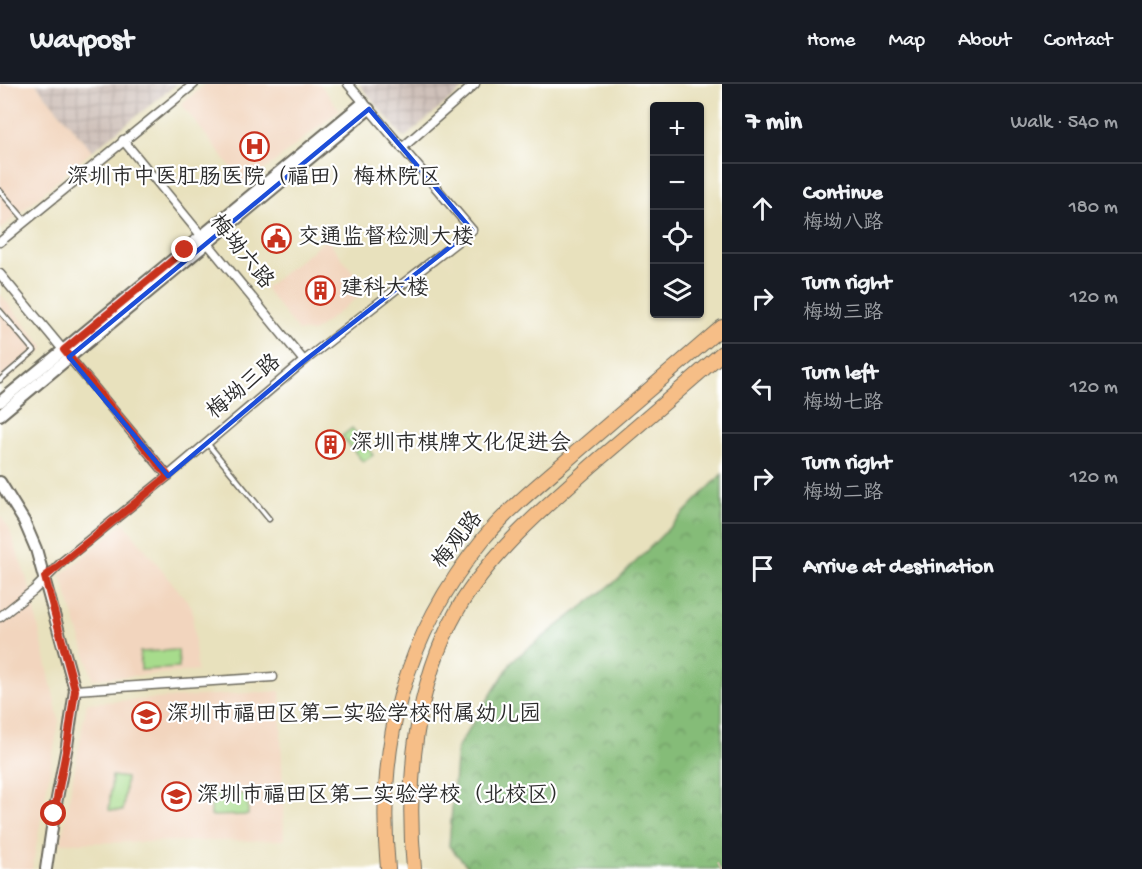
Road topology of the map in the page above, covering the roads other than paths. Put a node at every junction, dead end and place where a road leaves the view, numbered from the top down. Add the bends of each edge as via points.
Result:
1 (194, 84) edge
2 (348, 84) edge
3 (475, 84) edge
4 (366, 106) junction
5 (123, 140) junction
6 (402, 148) junction
7 (0, 191) edge
8 (25, 220) junction
9 (206, 239) junction
10 (0, 242) edge
11 (0, 274) edge
12 (0, 311) edge
13 (722, 327) edge
14 (67, 353) junction
15 (722, 353) edge
16 (304, 360) junction
17 (0, 380) edge
18 (0, 402) edge
19 (0, 415) edge
20 (207, 443) junction
21 (168, 476) junction
22 (0, 482) edge
23 (269, 519) dead end
24 (45, 577) junction
25 (0, 617) edge
26 (273, 677) dead end
27 (75, 690) junction
28 (414, 868) edge
29 (46, 869) edge
30 (388, 869) edge

1 - 5 street
2 - 4 street
3 - 6 street
4 - 6 street
4 - 9 street
5 - 8 street
5 - 9 street, 梅坳六路
6 - 16 street, 梅坳三路 via 471,230
7 - 8 lane
8 - 10 street
9 - 14 street
9 - 16 street, 梅坳六路
11 - 14 street
12 - 17 lane via 34,351
13 - 30 highway, 梅观路 via 511,511 486,537 444,594 397,704 385,784
14 - 18 street
14 - 19 street
14 - 21 street
15 - 28 highway, 梅观路 via 539,513 482,574 459,607 430,672 413,760 409,812
16 - 20 street, 梅坳三路
20 - 21 street, 梅坳三路
20 - 23 lane
21 - 24 street, 梅坳三路
22 - 24 street via 24,521
24 - 25 street, 梅坳三路
24 - 27 street
26 - 27 street
27 - 29 street

